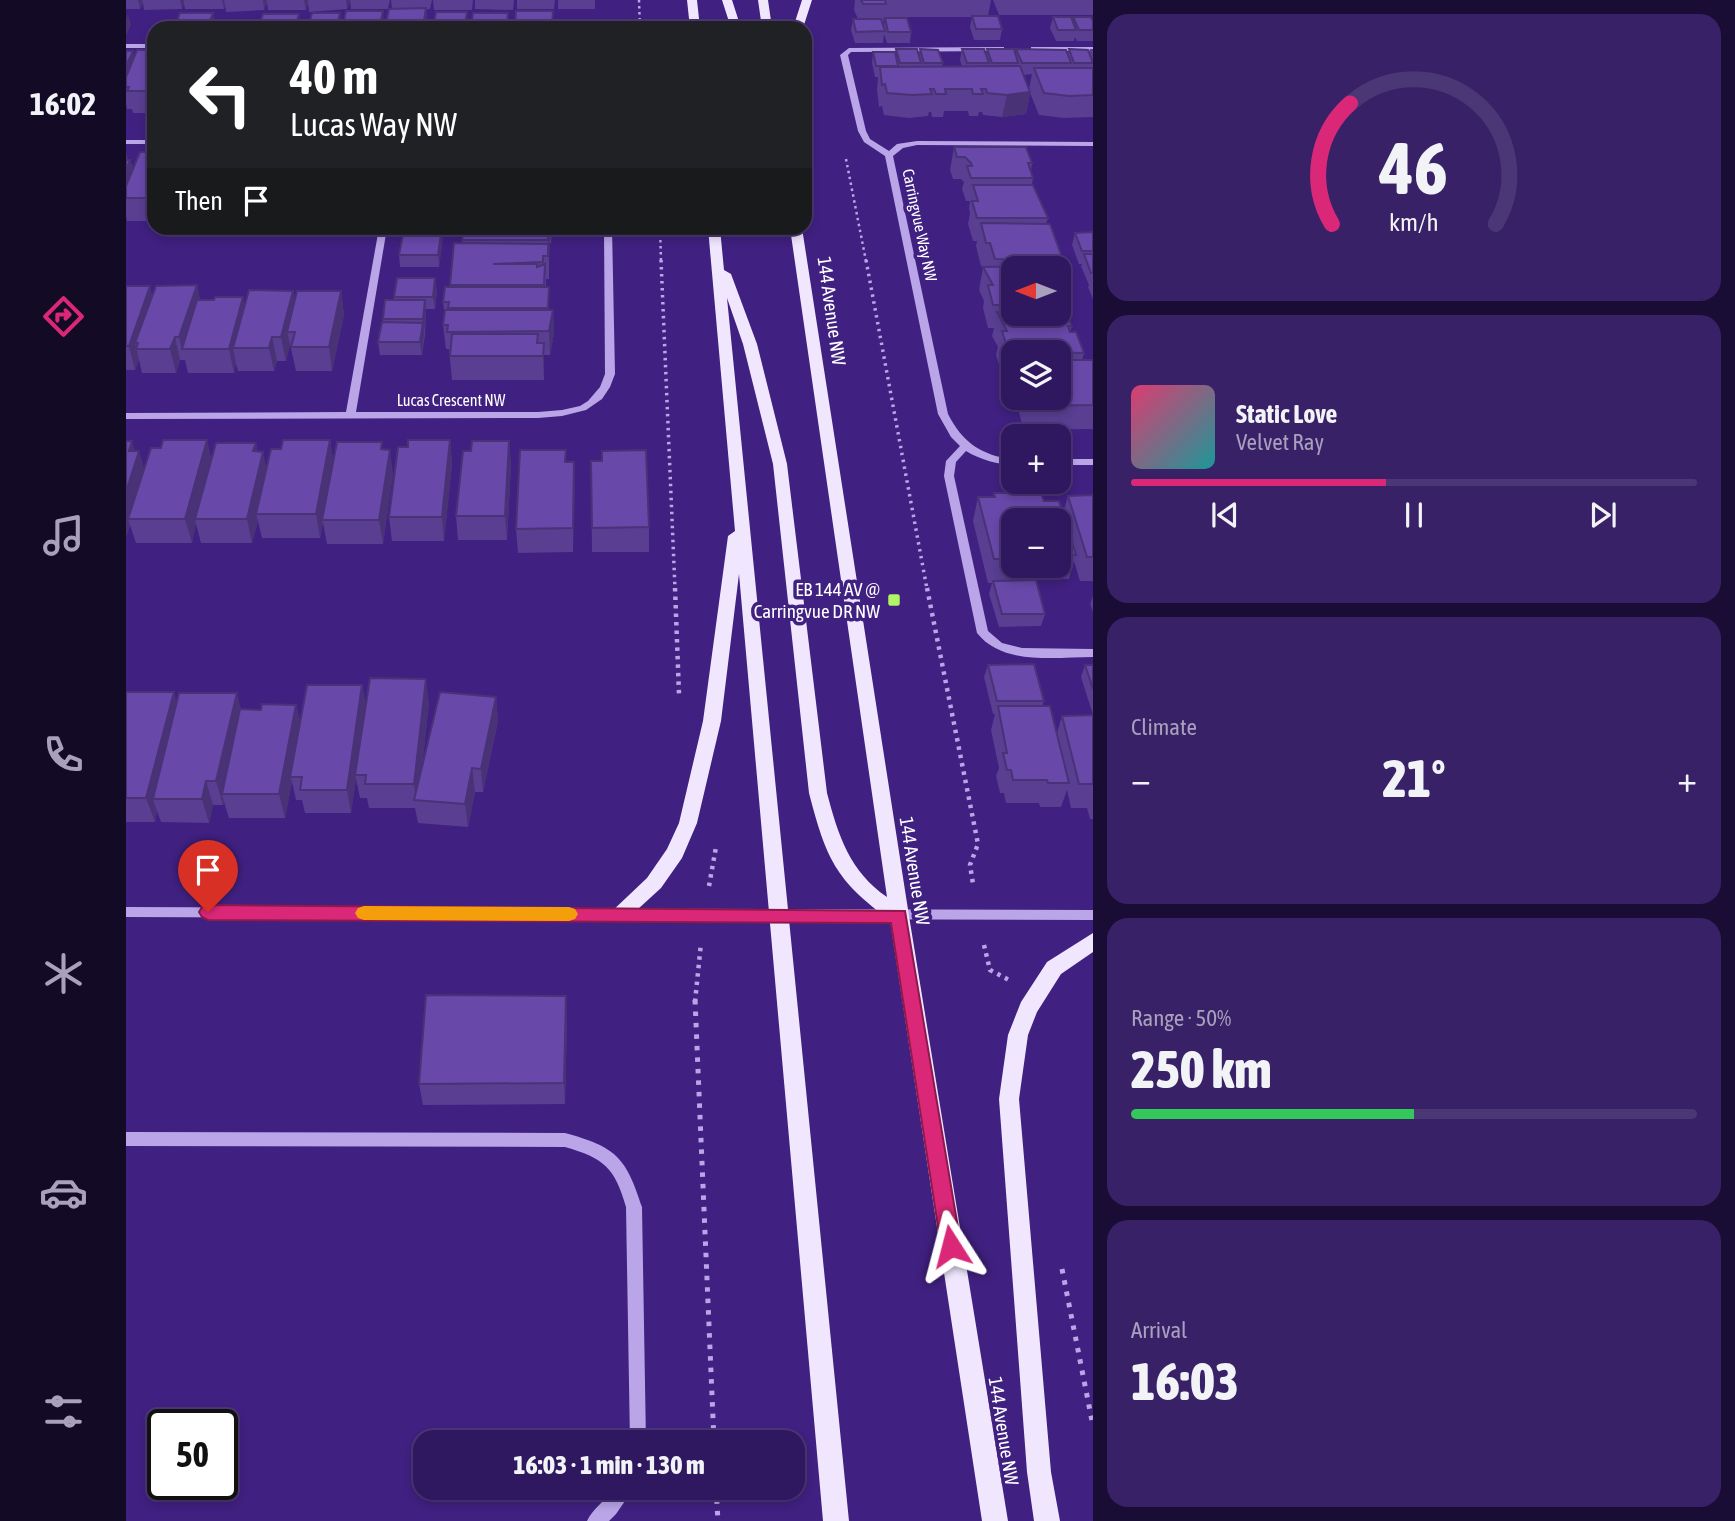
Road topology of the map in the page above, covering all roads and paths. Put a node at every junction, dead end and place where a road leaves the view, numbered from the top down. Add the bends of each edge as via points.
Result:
1 (639, 0) edge
2 (692, 0) edge
3 (727, 0) edge
4 (763, 0) edge
5 (807, 0) edge
6 (640, 21) edge
7 (694, 21) edge
8 (734, 21) edge
9 (766, 21) edge
10 (800, 21) edge
11 (126, 46) edge
12 (147, 46) edge
13 (1010, 49) edge
14 (1024, 49) edge
15 (1093, 49) edge
16 (126, 142) edge
17 (147, 142) edge
18 (1093, 144) edge
19 (844, 150) dead end
20 (890, 155) junction
21 (382, 235) edge
22 (608, 235) edge
23 (797, 235) edge
24 (714, 236) edge
25 (126, 415) edge
26 (350, 416) junction
27 (965, 447) junction
28 (1001, 461) edge
29 (1071, 462) edge
30 (1093, 462) edge
31 (741, 505) junction
32 (1093, 653) edge
33 (126, 912) edge
34 (619, 914) junction
35 (780, 915) junction
36 (978, 915) junction
37 (1093, 915) edge
38 (899, 916) junction
39 (1093, 941) edge
40 (1037, 995) junction
41 (126, 1139) edge
42 (1061, 1265) dead end
43 (1093, 1426) edge
44 (638, 1430) edge
45 (616, 1500) edge
46 (717, 1500) edge
47 (596, 1521) edge
48 (718, 1521) edge
49 (836, 1521) edge
50 (995, 1521) edge
51 (1047, 1521) edge

1 - 6 path
2 - 7 main road
3 - 8 main road
4 - 9 main road
5 - 10 main road
11 - 12 street
13 - 20 street via 849,50 844,55 862,131 867,140
14 - 15 street
16 - 17 street
18 - 20 street, Carringvue Way NW via 909,144
19 - 36 path via 947,703 978,845 970,865
20 - 27 street, Carringvue Way NW via 943,414
21 - 26 street
22 - 26 street, Lucas Crescent NW via 610,374 605,391 594,402 582,409 538,415
23 - 38 main road, 144 Avenue NW
24 - 31 main road
24 - 38 main road via 750,344 780,464 818,793 828,833 862,889
25 - 26 street, Lucas Crescent NW
27 - 28 street
27 - 32 street via 951,461 949,476 984,633 998,646 1022,652
29 - 30 street
31 - 34 main road via 712,721 695,799 675,853 654,883
31 - 35 main road
33 - 34 street
34 - 35 street
35 - 38 street
35 - 49 main road
36 - 37 street
36 - 38 street
36 - 40 path via 990,970
38 - 50 main road, 144 Avenue NW
39 - 40 main road via 1054,968
40 - 51 main road via 1018,1035 1009,1099 1039,1472
41 - 44 street via 565,1140 599,1151 625,1175 634,1207
42 - 43 path
45 - 47 street
46 - 48 path

